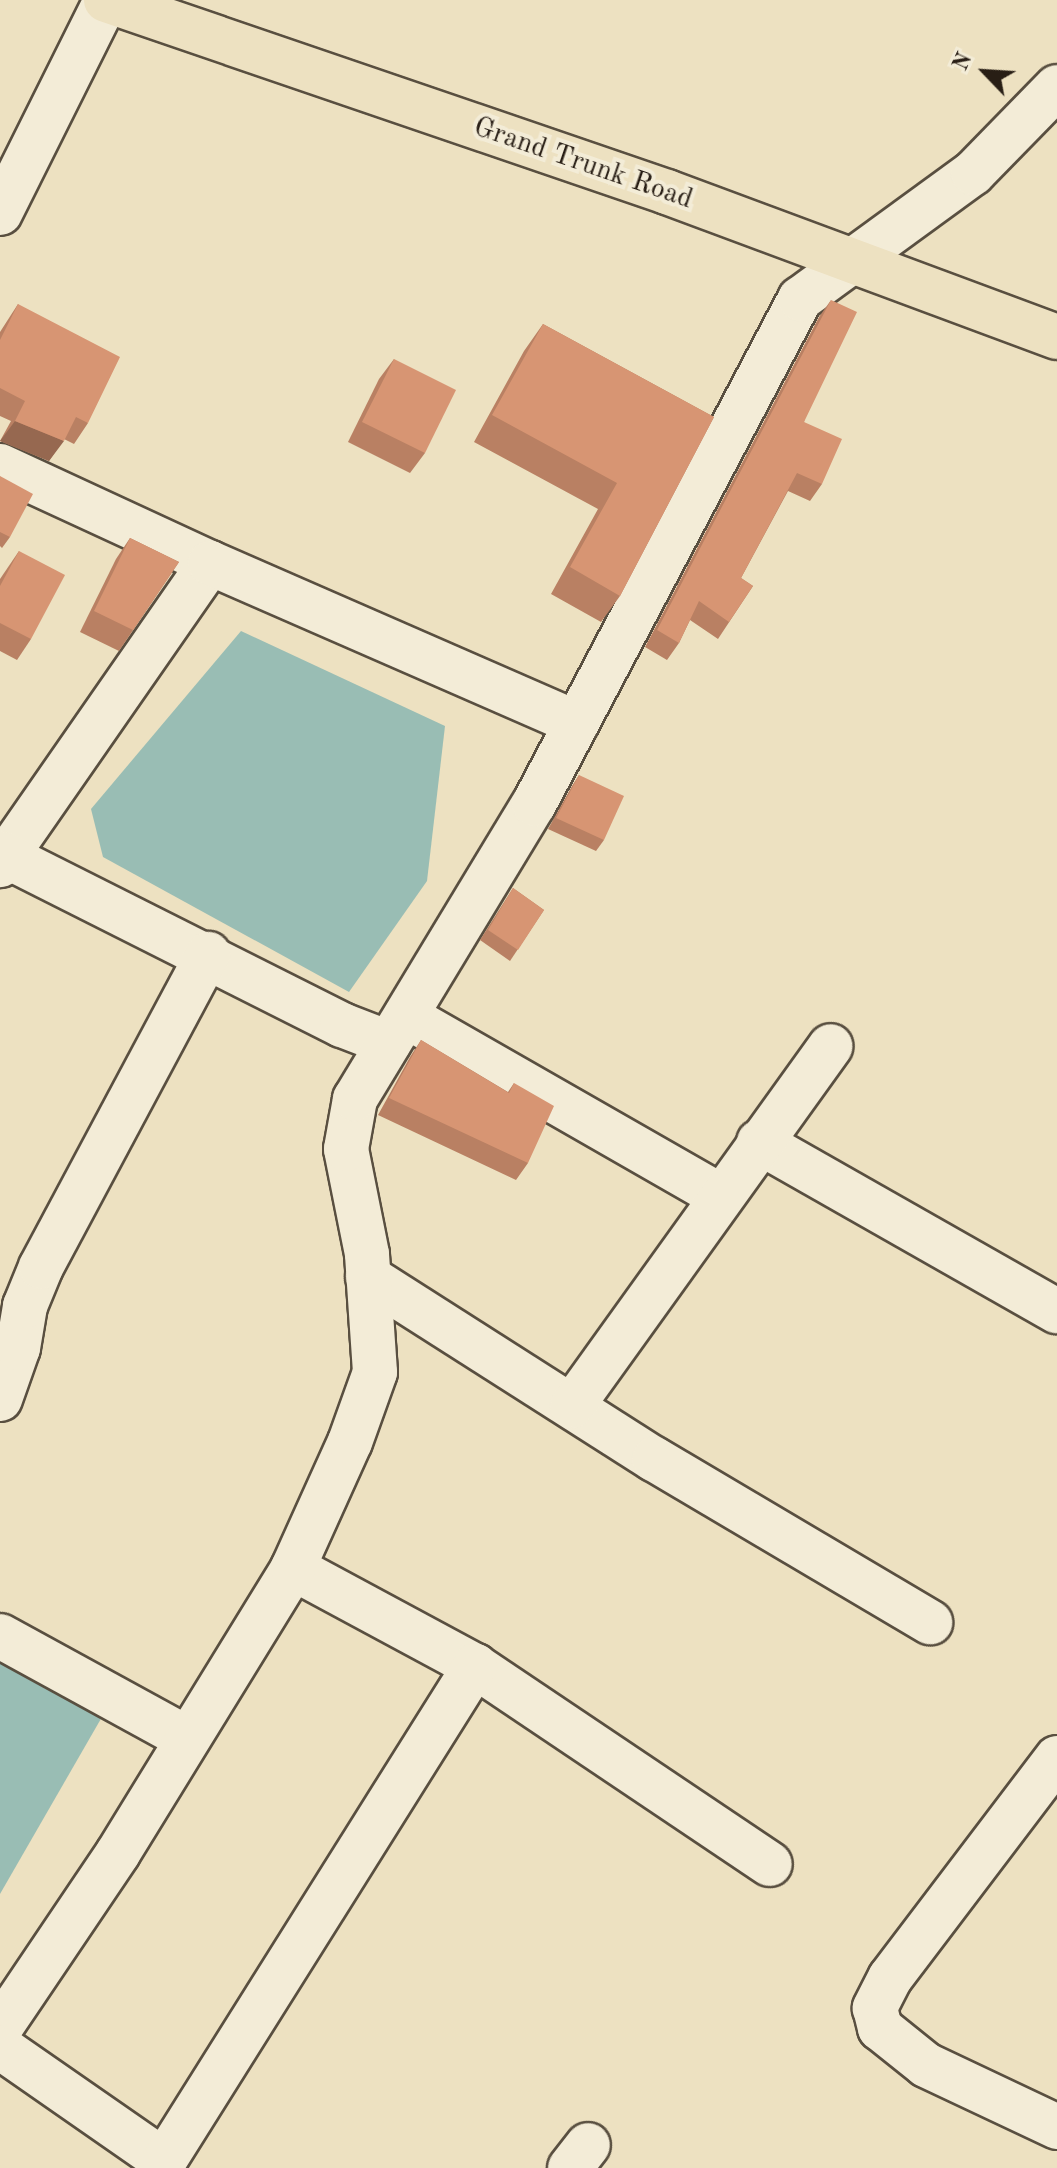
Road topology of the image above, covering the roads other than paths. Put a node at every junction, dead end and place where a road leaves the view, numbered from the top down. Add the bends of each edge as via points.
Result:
1 (106, 0) edge
2 (1057, 87) edge
3 (0, 213) edge
4 (853, 260) junction
5 (1057, 337) edge
6 (0, 466) edge
7 (210, 563) junction
8 (577, 723) junction
9 (2, 858) edge
10 (208, 954) junction
11 (397, 1029) junction
12 (831, 1046) dead end
13 (759, 1142) junction
14 (720, 1196) junction
15 (368, 1277) junction
16 (1057, 1311) edge
17 (0, 1399) edge
18 (572, 1406) junction
19 (293, 1568) junction
20 (930, 1622) dead end
21 (0, 1636) edge
22 (475, 1666) junction
23 (186, 1738) junction
24 (1057, 1758) edge
25 (770, 1864) dead end
26 (0, 2028) edge
27 (0, 2047) edge
28 (1057, 2127) edge
29 (169, 2165) edge

1 - 3 street
1 - 4 main road, Grand Trunk Road
2 - 4 street via 973,173
4 - 5 main road, Grand Trunk Road
4 - 8 street via 800,299
6 - 7 street
7 - 8 street
7 - 9 street
8 - 11 street
9 - 10 street
10 - 11 street via 342,1025
10 - 17 street via 41,1267
11 - 14 street
11 - 15 street via 355,1099 346,1149
12 - 13 street
13 - 14 street
13 - 16 street
14 - 18 street
15 - 18 street
15 - 19 street via 375,1372
18 - 20 street
19 - 22 street
19 - 23 street
21 - 23 street
22 - 25 street
22 - 29 street
23 - 26 street via 118,1853
24 - 28 street via 890,1978 875,2008 880,2028 926,2065
27 - 29 street

